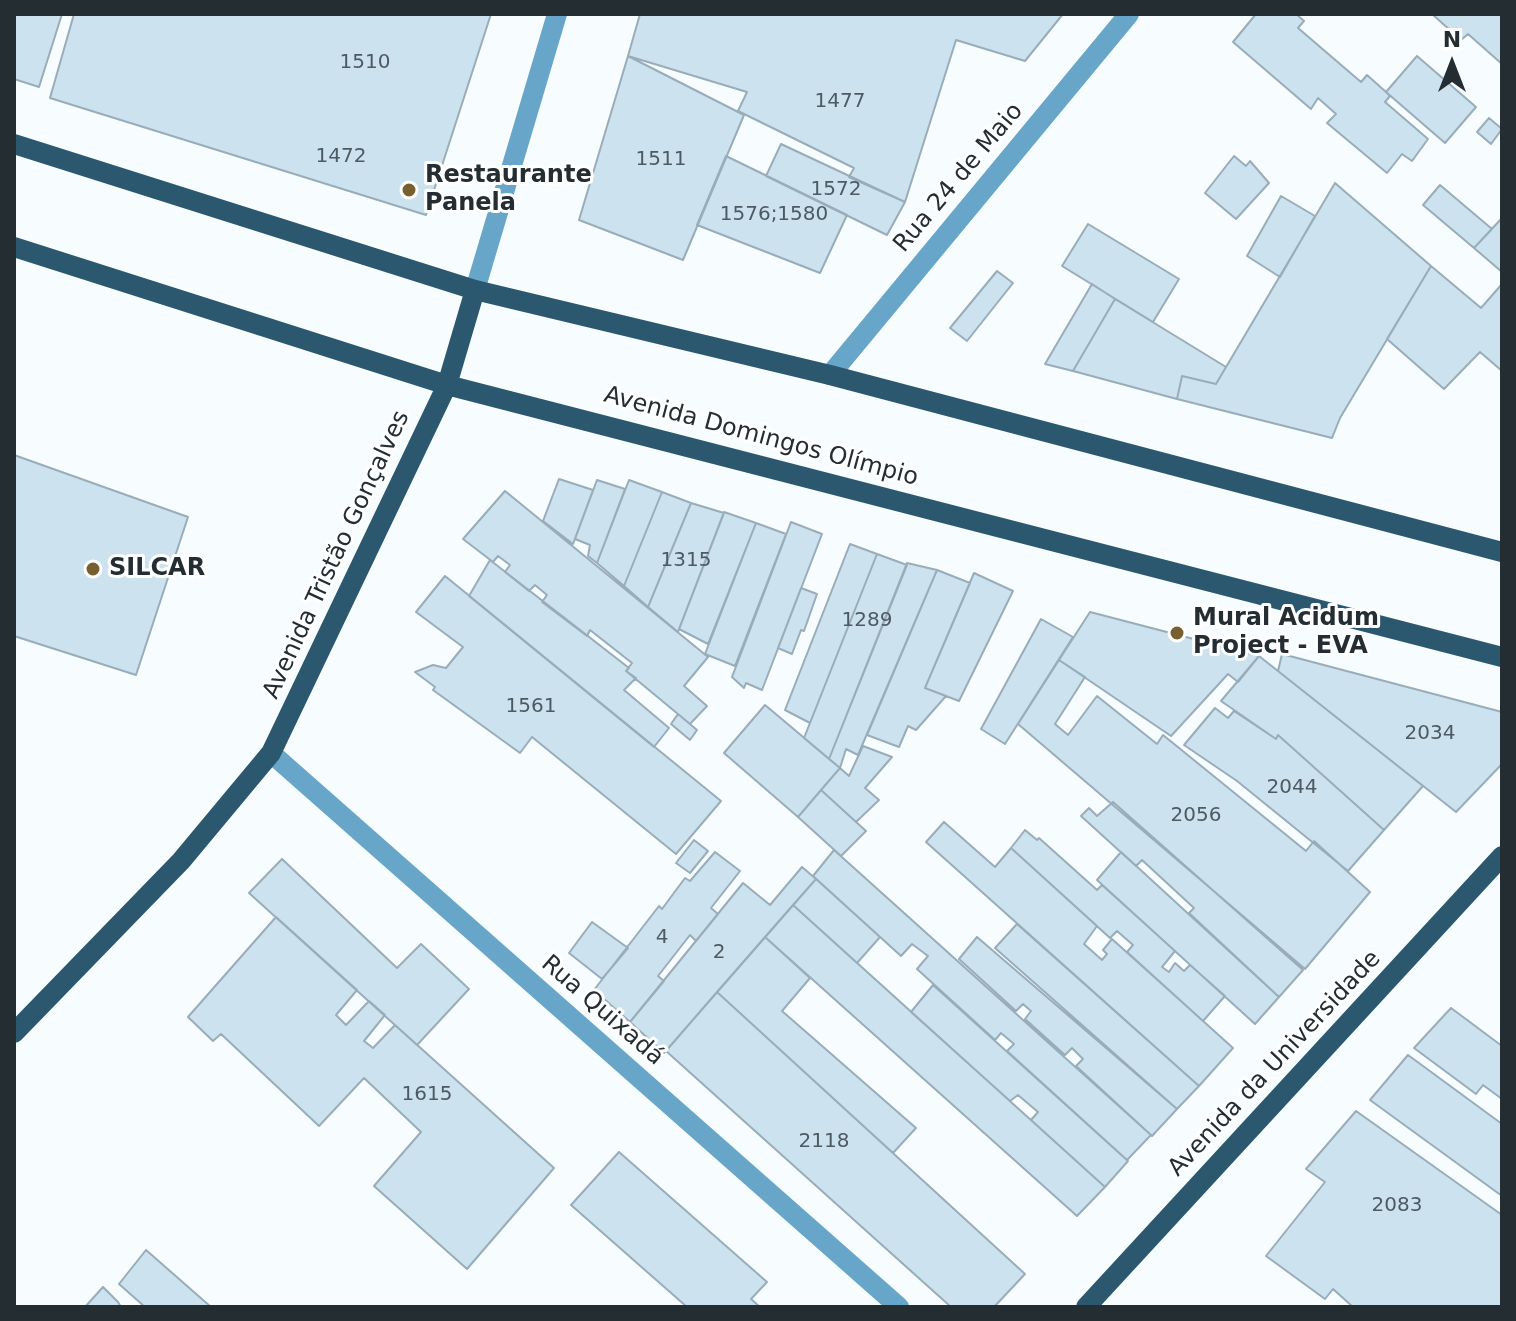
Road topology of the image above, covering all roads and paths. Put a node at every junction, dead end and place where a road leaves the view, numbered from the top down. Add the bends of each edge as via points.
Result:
1 (557, 14) edge
2 (1129, 14) edge
3 (14, 144) edge
4 (14, 247) edge
5 (475, 290) junction
6 (830, 375) junction
7 (447, 385) junction
8 (1502, 552) edge
9 (1502, 657) edge
10 (271, 753) junction
11 (1502, 856) edge
12 (14, 1033) edge
13 (899, 1307) edge
14 (1086, 1307) edge

1 - 5 street, Avenida Tristão Gonçalves
2 - 6 street, Rua 24 de Maio
3 - 5 main road
4 - 7 main road, Avenida Domingos Olímpio
5 - 6 main road
5 - 7 main road, Avenida Tristão Gonçalves
6 - 8 main road
7 - 9 main road, Avenida Domingos Olímpio
7 - 10 main road, Avenida Tristão Gonçalves
10 - 12 main road, Avenida Tristão Gonçalves via 181,861
10 - 13 street, Rua Quixadá
11 - 14 main road, Avenida da Universidade

